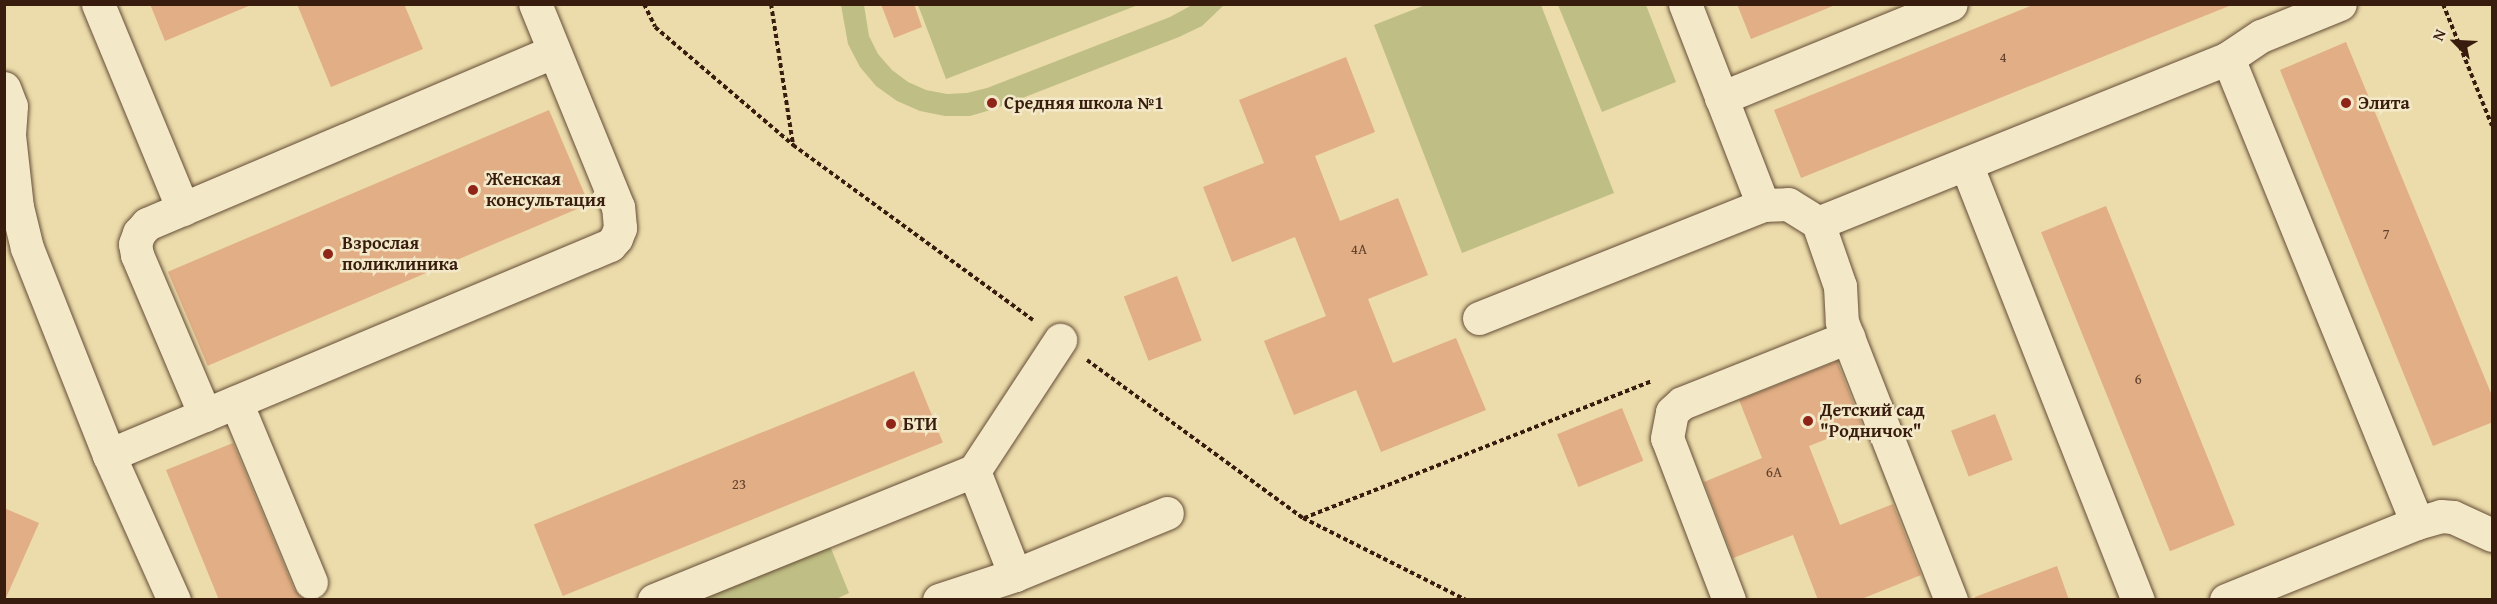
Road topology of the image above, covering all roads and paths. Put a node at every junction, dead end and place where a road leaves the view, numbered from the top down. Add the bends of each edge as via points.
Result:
1 (98, 4) edge
2 (535, 4) edge
3 (771, 4) edge
4 (1685, 4) edge
5 (1951, 4) edge
6 (2340, 4) edge
7 (2443, 4) edge
8 (554, 52) junction
9 (2228, 58) junction
10 (4, 88) edge
11 (1721, 98) junction
12 (2493, 126) edge
13 (7, 136) edge
14 (793, 146) dead end
15 (1966, 164) junction
16 (1763, 205) junction
17 (183, 209) junction
18 (1818, 223) junction
19 (1479, 318) dead end
20 (1848, 338) junction
21 (1060, 340) dead end
22 (1655, 379) dead end
23 (236, 402) junction
24 (205, 415) junction
25 (109, 455) junction
26 (974, 471) junction
27 (1167, 513) dead end
28 (1303, 518) dead end
29 (2417, 523) junction
30 (2493, 536) edge
31 (1015, 575) junction
32 (311, 582) dead end
33 (174, 600) edge
34 (654, 600) edge
35 (939, 600) edge
36 (1729, 600) edge
37 (1951, 600) edge
38 (2138, 600) edge
39 (2226, 600) edge

1 - 17 lane
2 - 8 lane
3 - 14 path
4 - 11 lane
5 - 11 lane
6 - 9 lane via 2261,36
7 - 12 path
8 - 17 lane
8 - 23 lane via 618,207 620,228 610,245
9 - 15 lane
9 - 29 lane
10 - 13 lane via 11,106
11 - 16 lane
13 - 25 lane via 27,249
15 - 18 lane
15 - 38 lane
16 - 18 lane via 1788,204
16 - 19 lane
17 - 24 lane via 147,224 135,244
18 - 20 lane via 1840,286 1842,322
20 - 36 lane via 1682,403 1672,412 1667,438
20 - 37 lane
21 - 26 lane
22 - 28 path
23 - 24 lane
23 - 32 lane
24 - 25 lane
25 - 33 lane
26 - 31 lane
26 - 34 lane
27 - 31 lane
29 - 30 lane via 2440,516 2453,517
29 - 39 lane
31 - 35 lane

